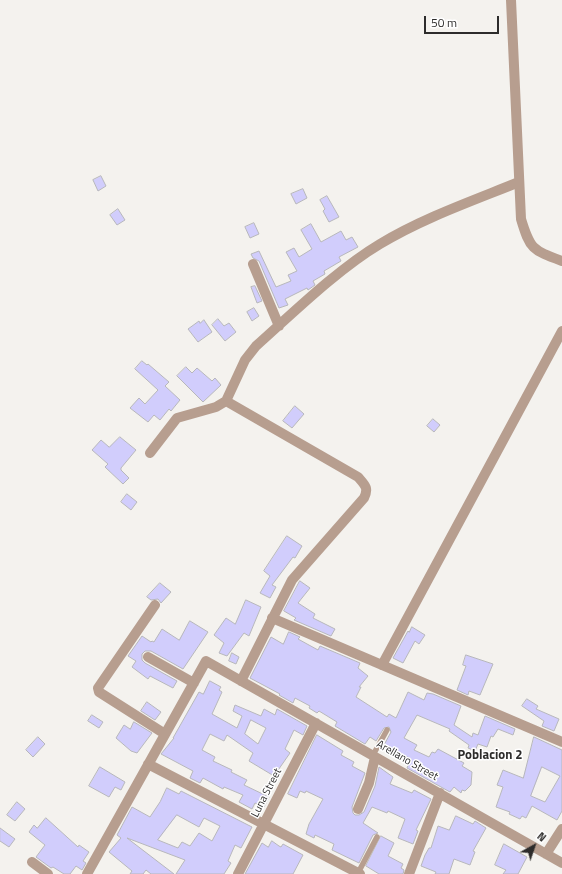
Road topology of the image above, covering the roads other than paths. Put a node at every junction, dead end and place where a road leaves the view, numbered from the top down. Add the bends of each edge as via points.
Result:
1 (511, 0) edge
2 (519, 182) junction
3 (562, 261) edge
4 (253, 264) dead end
5 (279, 326) junction
6 (562, 331) edge
7 (226, 401) junction
8 (150, 453) dead end
9 (155, 605) dead end
10 (272, 618) junction
11 (148, 657) dead end
12 (382, 665) junction
13 (241, 680) junction
14 (194, 683) junction
15 (316, 723) junction
16 (387, 730) dead end
17 (165, 734) junction
18 (562, 742) edge
19 (374, 756) junction
20 (148, 764) junction
21 (440, 793) junction
22 (358, 809) dead end
23 (264, 825) junction
24 (562, 829) edge
25 (377, 837) dead end
26 (546, 854) junction
27 (32, 862) dead end
28 (562, 863) edge
29 (48, 874) edge
30 (87, 874) edge
31 (238, 874) edge
32 (359, 874) edge
33 (409, 874) edge

1 - 2 street
2 - 3 street via 521,219 528,242 533,249
2 - 5 street via 454,208 379,244
4 - 5 street
5 - 7 street via 244,360
6 - 12 street
7 - 8 street via 216,407 177,418
7 - 10 street via 358,477 366,487 364,498 292,580
9 - 17 street via 98,688 99,692
10 - 12 street
10 - 13 street
11 - 14 street
12 - 18 street
13 - 14 street, Arellano Street via 206,661
13 - 15 street, Arellano Street
14 - 17 street
15 - 19 street, Arellano Street
15 - 23 street, Luna Street
16 - 19 lane
17 - 20 street
19 - 21 street, Arellano Street
19 - 22 street via 369,783
20 - 23 street
20 - 30 street
21 - 26 street, Arellano Street
21 - 33 street
23 - 31 street, Luna Street
23 - 32 street
24 - 26 street
25 - 32 lane
26 - 28 street, Arellano Street
27 - 29 street

